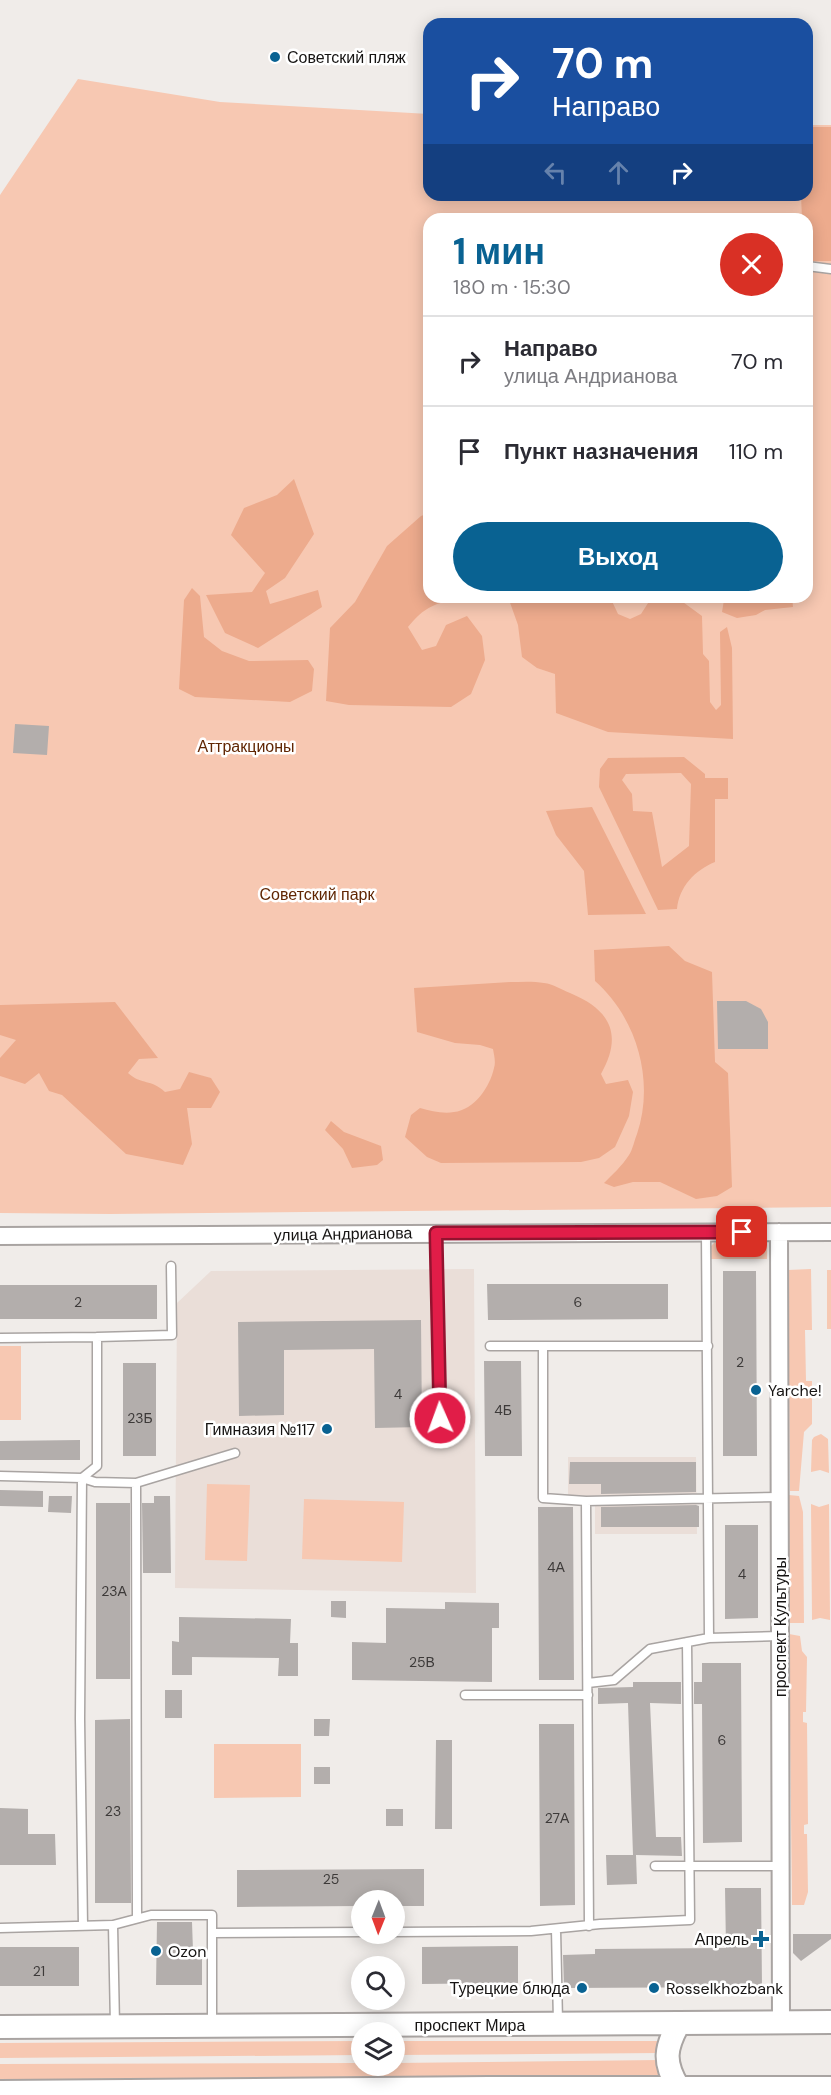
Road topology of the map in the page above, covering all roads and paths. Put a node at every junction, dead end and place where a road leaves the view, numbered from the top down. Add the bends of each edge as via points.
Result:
1 (813, 267) edge
2 (831, 269) edge
3 (706, 1232) junction
4 (778, 1232) junction
5 (831, 1232) edge
6 (436, 1233) junction
7 (0, 1236) edge
8 (171, 1266) dead end
9 (97, 1336) junction
10 (0, 1338) edge
11 (490, 1346) dead end
12 (543, 1346) junction
13 (708, 1346) junction
14 (440, 1418) dead end
15 (235, 1453) dead end
16 (0, 1476) edge
17 (82, 1478) junction
18 (136, 1483) junction
19 (779, 1497) junction
20 (708, 1498) junction
21 (586, 1501) junction
22 (780, 1636) junction
23 (709, 1638) junction
24 (687, 1642) junction
25 (588, 1683) junction
26 (465, 1695) dead end
27 (588, 1695) junction
28 (655, 1866) dead end
29 (780, 1866) junction
30 (690, 1867) junction
31 (137, 1918) junction
32 (113, 1925) junction
33 (83, 1926) junction
34 (590, 1926) junction
35 (0, 1928) edge
36 (556, 1929) junction
37 (351, 1932) edge
38 (405, 1932) edge
39 (212, 1933) junction
40 (780, 2022) junction
41 (831, 2022) edge
42 (679, 2023) junction
43 (558, 2024) junction
44 (115, 2026) junction
45 (212, 2026) junction
46 (0, 2027) edge
47 (678, 2087) junction
48 (831, 2088) edge
49 (490, 2091) edge
50 (0, 2092) edge
51 (26, 2093) edge
52 (216, 2093) edge

1 - 2 lane
3 - 4 street, улица Андрианова
3 - 6 street, улица Андрианова
3 - 13 lane
4 - 5 street, улица Андрианова
4 - 19 street, проспект Культуры
6 - 7 street, улица Андрианова
6 - 14 lane
8 - 9 lane via 172,1335
9 - 10 lane
9 - 17 lane via 97,1466
11 - 12 lane
12 - 13 lane
12 - 21 lane via 543,1498
13 - 20 lane
15 - 18 lane
16 - 17 lane
17 - 18 lane
17 - 33 lane
18 - 31 lane
19 - 20 lane
19 - 22 street, проспект Культуры
20 - 21 lane
20 - 23 lane
21 - 25 lane
22 - 23 lane
22 - 29 street, проспект Культуры
23 - 24 lane
24 - 25 lane via 650,1649 614,1680
24 - 30 lane
25 - 27 lane
26 - 27 lane
27 - 34 lane
28 - 30 lane
29 - 30 lane
29 - 40 street, проспект Культуры
30 - 34 lane via 690,1920
31 - 32 lane
31 - 39 lane via 212,1915
32 - 33 lane
32 - 44 lane
33 - 35 lane
34 - 36 lane
36 - 38 lane
36 - 43 lane
37 - 39 lane
39 - 45 lane
40 - 41 main road, проспект Мира
40 - 42 main road, проспект Мира
42 - 43 main road, проспект Мира
42 - 47 main road via 670,2039 667,2057 669,2072
43 - 45 main road, проспект Мира
44 - 45 main road, проспект Мира
44 - 46 main road, проспект Мира
47 - 48 main road
47 - 49 main road
49 - 52 main road
50 - 51 main road
51 - 52 main road

